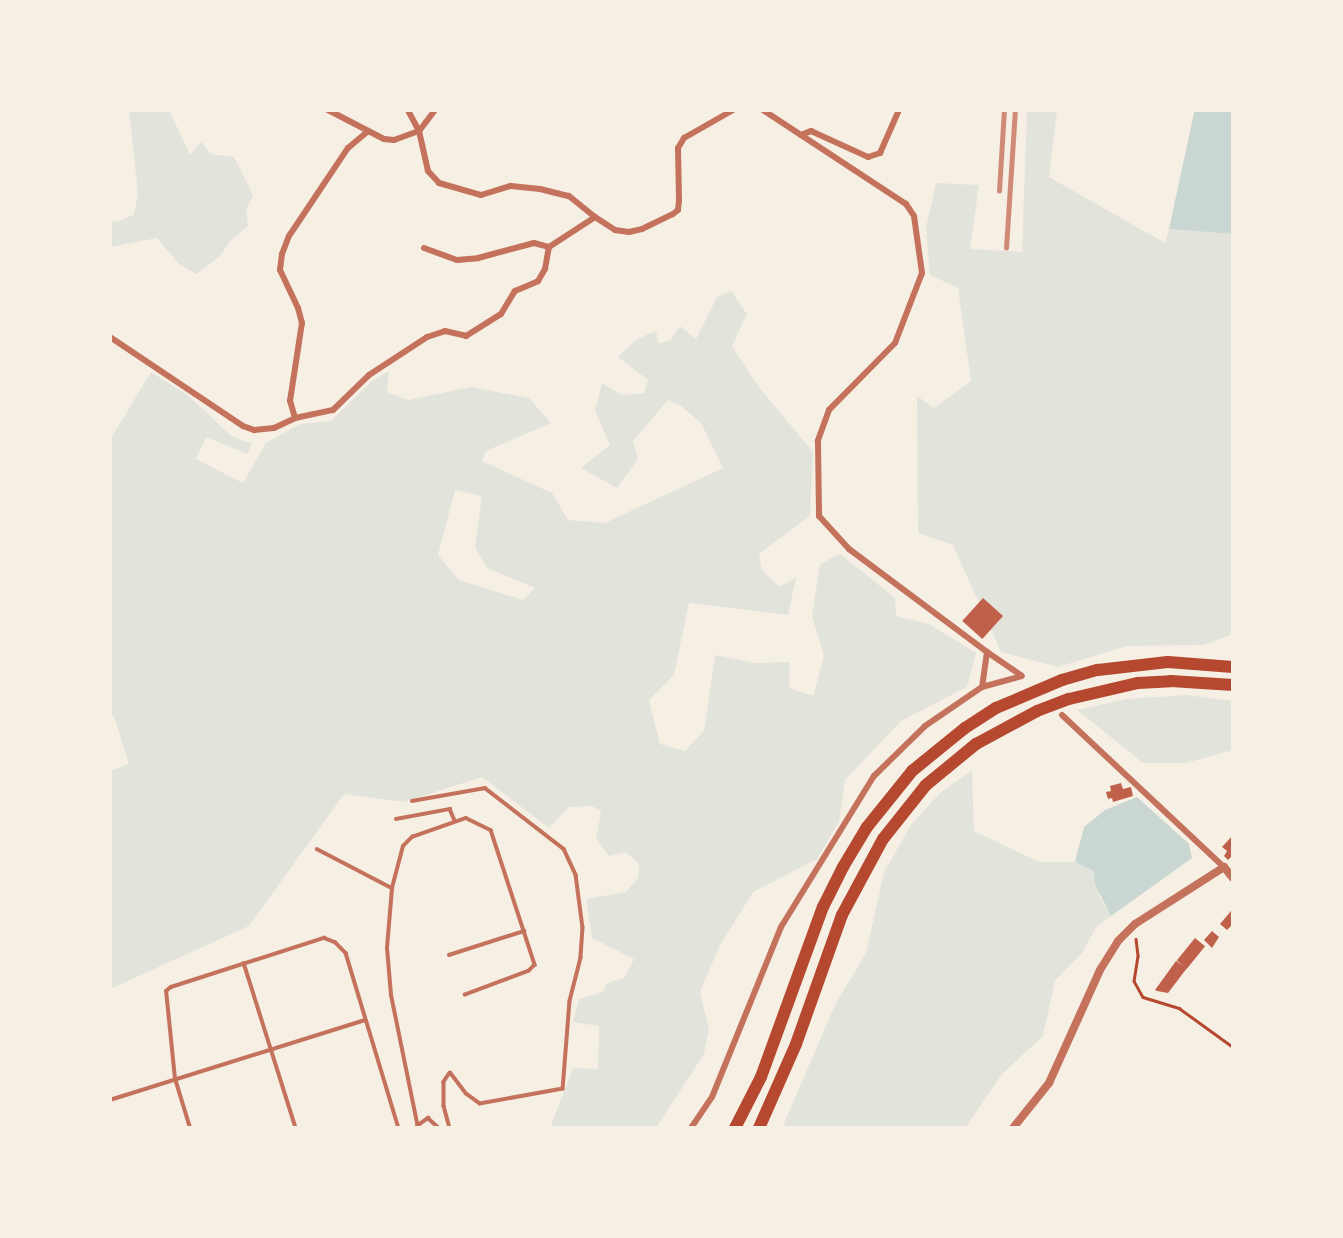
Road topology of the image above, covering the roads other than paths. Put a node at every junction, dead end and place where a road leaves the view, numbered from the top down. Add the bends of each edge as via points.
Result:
1 (328, 110) edge
2 (408, 110) edge
3 (435, 110) edge
4 (733, 110) edge
5 (763, 110) edge
6 (898, 110) edge
7 (368, 131) junction
8 (419, 131) junction
9 (801, 135) junction
10 (594, 217) junction
11 (549, 247) junction
12 (424, 248) dead end
13 (110, 337) edge
14 (295, 418) junction
15 (987, 652) junction
16 (1233, 667) edge
17 (1233, 685) edge
18 (982, 687) junction
19 (1062, 715) dead end
20 (412, 801) dead end
21 (396, 819) dead end
22 (455, 821) junction
23 (317, 849) dead end
24 (1224, 867) junction
25 (1233, 878) edge
26 (392, 888) junction
27 (524, 931) junction
28 (449, 955) dead end
29 (244, 963) junction
30 (465, 995) dead end
31 (366, 1020) junction
32 (271, 1048) junction
33 (174, 1079) junction
34 (110, 1100) edge
35 (417, 1127) edge
36 (190, 1128) edge
37 (296, 1128) edge
38 (399, 1128) edge
39 (439, 1128) edge
40 (450, 1128) edge
41 (691, 1128) edge
42 (735, 1128) edge
43 (759, 1128) edge
44 (1013, 1128) edge

1 - 7 street
2 - 8 street
3 - 8 street
4 - 10 street via 684,138 678,149 678,210 673,214 629,232 615,230
5 - 9 street
6 - 9 street via 880,153 868,157 811,131
7 - 8 street via 394,140
7 - 14 street via 348,148 289,236 282,254 280,270 302,323 290,401
8 - 10 street via 428,171 439,183 481,195 511,186 540,189 569,196
9 - 15 street via 906,204 914,216 922,273 895,342 829,410 818,441 819,516 849,550
10 - 11 street
11 - 12 street via 534,243 457,260
11 - 14 street via 538,281 515,291 501,314 466,336 445,331 427,337 369,375 333,410
13 - 14 street via 243,426 274,428
15 - 18 street
15 - 18 street via 1022,676
16 - 42 highway via 1168,662 1098,670 1062,680 996,708 912,771 867,827 823,907 761,1077
17 - 43 highway via 1138,683 1069,699 976,744 926,785 883,839 842,915 796,1044
18 - 41 street via 925,726 874,776 781,927 712,1097
19 - 24 street
20 - 40 lane via 485,788 564,849 576,875 583,928 562,1089 480,1104 450,1073 444,1082 444,1107
21 - 22 lane via 450,809
22 - 26 lane via 412,837 402,846
22 - 27 lane via 466,818 491,830
23 - 26 lane
24 - 25 street
24 - 44 street via 1135,924 1118,941 1100,970 1049,1083
26 - 35 lane via 387,948 391,995
27 - 28 lane
27 - 30 lane via 535,965
29 - 31 lane via 324,938 335,942 346,953
29 - 32 lane
29 - 33 lane via 166,991
31 - 32 lane
31 - 38 lane
32 - 33 lane
32 - 37 lane
33 - 34 lane
33 - 36 lane
35 - 39 lane via 428,1118

